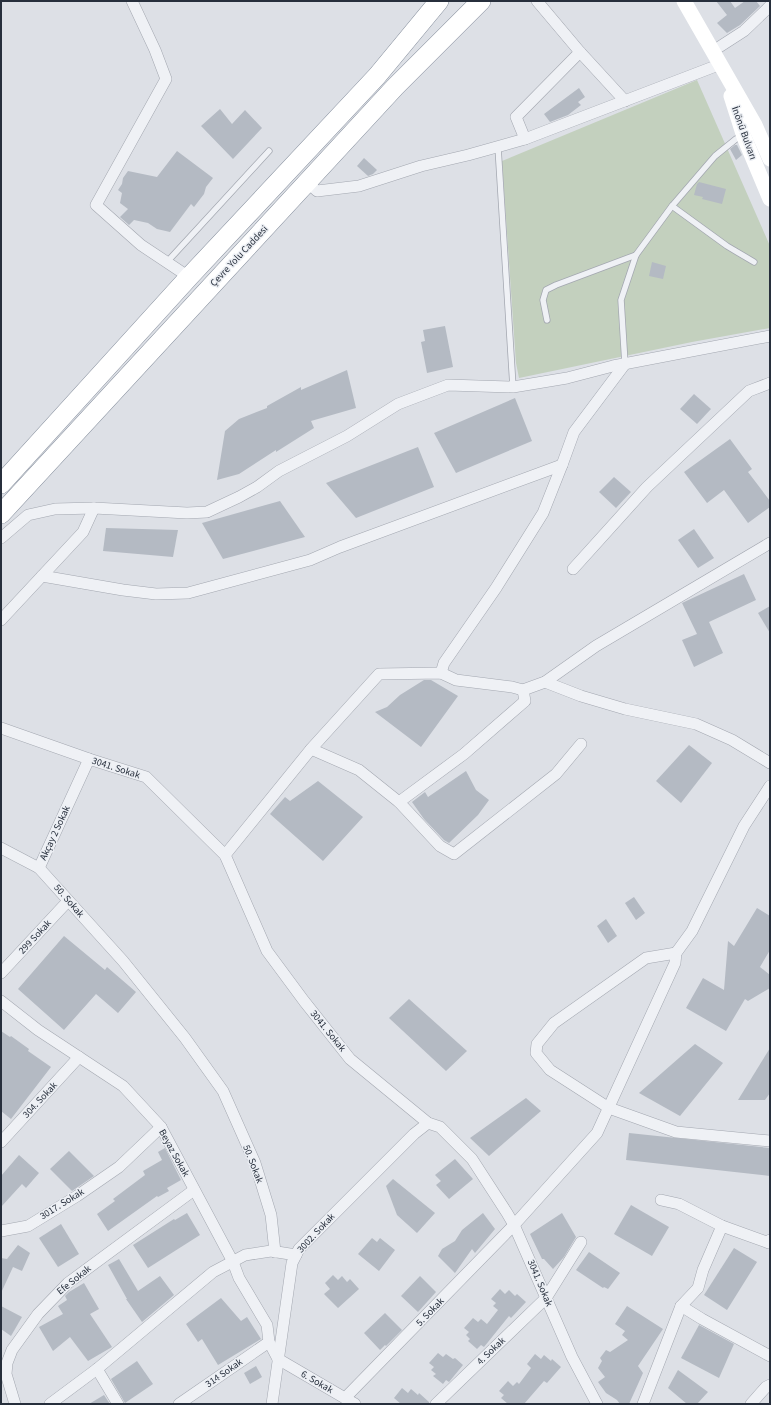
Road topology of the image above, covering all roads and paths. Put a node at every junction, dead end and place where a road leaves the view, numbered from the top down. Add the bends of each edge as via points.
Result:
1 (132, 1) edge
2 (439, 1) edge
3 (481, 1) edge
4 (537, 1) edge
5 (684, 1) edge
6 (770, 6) edge
7 (713, 51) junction
8 (580, 52) junction
9 (721, 65) junction
10 (625, 101) junction
11 (744, 137) junction
12 (525, 138) junction
13 (498, 146) junction
14 (269, 151) dead end
15 (770, 159) edge
16 (307, 182) junction
17 (770, 199) edge
18 (672, 206) junction
19 (636, 255) junction
20 (167, 262) junction
21 (754, 262) dead end
22 (189, 277) junction
23 (547, 320) dead end
24 (770, 336) edge
25 (625, 364) junction
26 (770, 383) edge
27 (513, 387) junction
28 (562, 465) junction
29 (1, 484) edge
30 (94, 508) junction
31 (1, 514) edge
32 (1, 538) edge
33 (770, 544) edge
34 (573, 569) dead end
35 (42, 576) junction
36 (1, 620) edge
37 (441, 673) junction
38 (545, 682) junction
39 (523, 690) junction
40 (1, 728) edge
41 (581, 744) dead end
42 (311, 749) junction
43 (89, 759) junction
44 (770, 763) edge
45 (770, 786) edge
46 (399, 802) junction
47 (1, 848) edge
48 (226, 855) junction
49 (39, 868) junction
50 (68, 900) junction
51 (676, 953) junction
52 (1, 973) edge
53 (1, 1001) edge
54 (80, 1057) junction
55 (609, 1108) junction
56 (428, 1123) junction
57 (161, 1127) junction
58 (770, 1141) edge
59 (1, 1142) edge
60 (194, 1190) junction
61 (661, 1200) dead end
62 (514, 1225) junction
63 (722, 1226) junction
64 (1, 1231) edge
65 (770, 1240) edge
66 (581, 1242) dead end
67 (275, 1252) junction
68 (296, 1255) junction
69 (233, 1262) junction
70 (546, 1298) junction
71 (681, 1306) junction
72 (269, 1342) junction
73 (770, 1356) edge
74 (278, 1359) junction
75 (97, 1369) junction
76 (770, 1385) edge
77 (350, 1401) edge
78 (15, 1404) edge
79 (50, 1404) edge
80 (118, 1404) edge
81 (178, 1404) edge
82 (272, 1404) edge
83 (436, 1404) edge
84 (597, 1404) edge
85 (643, 1404) edge
86 (751, 1404) edge

1 - 20 street via 166,78 96,205 140,245
2 - 22 highway via 377,76
3 - 16 highway, Çevre Yolu Caddesi via 395,87
4 - 8 street
5 - 7 main road, İnönü Bulvarı
6 - 7 street via 744,31
7 - 9 main road, İnönü Bulvarı
8 - 10 street
8 - 12 street via 516,117
9 - 10 street
9 - 11 main road, İnönü Bulvarı
9 - 15 main road, İnönü Bulvarı
10 - 12 street
11 - 17 main road, İnönü Bulvarı
11 - 18 lane via 736,139 715,156
12 - 13 street
13 - 16 street via 421,166 359,186 317,191
13 - 27 lane
14 - 20 lane
16 - 31 highway, Çevre Yolu Caddesi
18 - 19 lane
18 - 21 lane via 727,246
19 - 23 lane via 546,290 543,300
19 - 25 lane via 621,300
20 - 22 street
22 - 29 highway
24 - 25 street
25 - 27 street
25 - 28 street via 574,432
26 - 34 street via 749,391 647,487
27 - 30 street via 448,385 398,404 347,436 280,471 239,498 207,512
28 - 35 street via 310,560 188,592 156,594
28 - 37 street via 543,513 496,588 444,663
30 - 32 street via 55,509 28,516
30 - 35 street via 83,532
33 - 38 street via 596,646
35 - 36 street
37 - 39 street via 456,680
37 - 42 street via 379,674
38 - 39 street
38 - 44 street via 625,709 696,724 732,740
39 - 46 street via 524,701 464,754
40 - 43 street, 3041. Sokak
41 - 46 street via 556,774 454,854 440,846
42 - 46 street via 359,770
42 - 48 street
43 - 48 street, 3041. Sokak via 146,777
43 - 49 street, Akçay 2 Sokak
45 - 51 street via 744,826 692,930
47 - 49 street, Akçay 2 Sokak
48 - 56 street, 3041. Sokak via 267,951 304,1002 350,1059
49 - 50 street, 50. Sokak
50 - 52 street, 299 Sokak
50 - 67 street, 50. Sokak via 185,1038 223,1091 255,1163 271,1215
51 - 55 street, 5. Sokak via 676,963
51 - 55 street via 646,958 554,1024 537,1044 536,1053 550,1070
53 - 54 street, Beyaz Sokak via 38,1030
54 - 57 street, Beyaz Sokak via 123,1086
54 - 59 street, 304. Sokak
55 - 58 street via 676,1132
55 - 62 street, 5. Sokak via 597,1133
56 - 62 street, 3041. Sokak via 440,1127 472,1159
56 - 68 street, 3002. Sokak via 414,1134 299,1249
57 - 60 street, Beyaz Sokak
57 - 64 street, 3017. Sokak via 119,1167 77,1196 28,1226
60 - 69 street, Beyaz Sokak
60 - 78 street, Efe Sokak via 68,1283 38,1314 12,1350 7,1363 6,1374
61 - 63 street via 679,1204
62 - 70 street, 3041. Sokak
62 - 77 street, 5. Sokak
63 - 65 street via 769,1243
63 - 71 street via 698,1288
66 - 70 street, 4. Sokak
67 - 68 street
67 - 69 street via 245,1255
68 - 74 street, 3002. Sokak via 292,1263
69 - 72 street, Beyaz Sokak via 239,1278 267,1325
69 - 75 street via 213,1272
70 - 83 street, 4. Sokak
70 - 84 street, 3041. Sokak via 572,1357
71 - 73 street
71 - 85 street
72 - 74 street, Beyaz Sokak
72 - 81 street, 314 Sokak
74 - 77 street, 6. Sokak
74 - 82 street, 3002. Sokak
75 - 79 street
75 - 80 street
76 - 86 street

